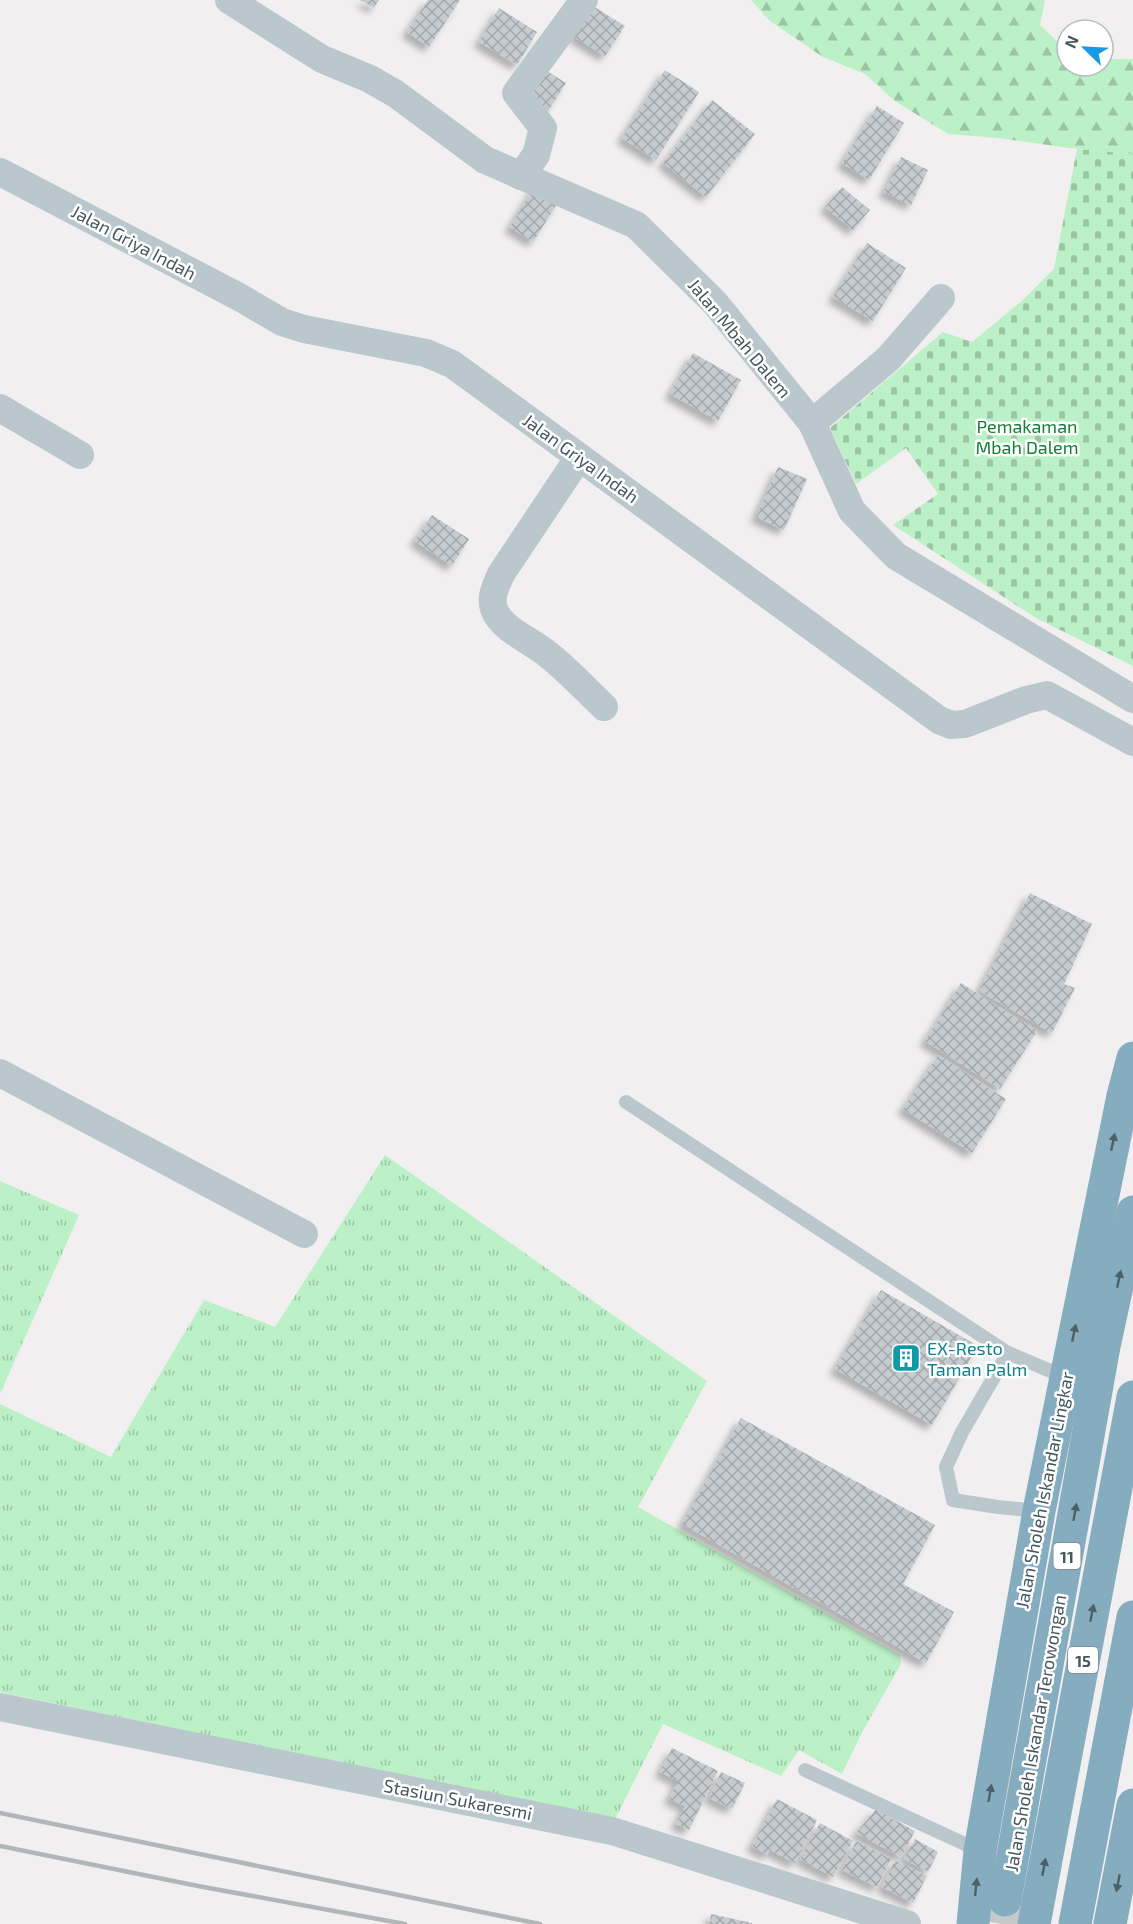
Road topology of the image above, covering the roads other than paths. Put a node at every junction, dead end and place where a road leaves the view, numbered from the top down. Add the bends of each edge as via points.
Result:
1 (229, 0) edge
2 (584, 0) edge
3 (0, 172) edge
4 (521, 176) junction
5 (941, 298) dead end
6 (0, 408) edge
7 (812, 423) junction
8 (80, 455) dead end
9 (579, 457) junction
10 (1133, 699) edge
11 (604, 706) dead end
12 (1133, 742) edge
13 (1133, 1058) edge
14 (0, 1073) edge
15 (626, 1102) dead end
16 (1133, 1212) edge
17 (304, 1234) dead end
18 (1008, 1353) junction
19 (1065, 1377) junction
20 (1133, 1397) edge
21 (1039, 1511) junction
22 (1133, 1617) edge
23 (1133, 1653) edge
24 (0, 1707) edge
25 (805, 1770) dead end
26 (1133, 1805) edge
27 (980, 1851) junction
28 (1005, 1900) tunnel mouth
29 (907, 1924) edge
30 (973, 1924) edge
31 (1034, 1924) edge
32 (1076, 1924) edge
33 (1082, 1924) edge
34 (1110, 1924) edge

1 - 4 street, Jalan Mbah Dalem via 322,59 396,94 485,160
2 - 4 street via 516,93 543,128 536,155
3 - 9 street, Jalan Griya Indah via 282,322 426,353 452,364
4 - 7 street, Jalan Mbah Dalem via 636,225 715,303
5 - 7 street via 888,359
6 - 8 street
7 - 10 street, Jalan Mbah Dalem via 852,511 896,556
9 - 11 street via 501,574 492,600 495,612 508,627 547,653
9 - 12 street, Jalan Griya Indah via 939,720 951,725 965,724 1047,695
19 -> 13 highway, Jalan Sholeh Iskandar Lingkar
14 - 17 street
15 - 18 lane
28 -> 16 highway, Jalan Sholeh Iskandar Terowongan / 11 via 1104,1346
18 - 19 lane
18 - 21 lane via 946,1467 953,1500
19 - 21 highway, Jalan Sholeh Iskandar Lingkar
31 -> 20 highway, 15
27 -> 21 highway, Jalan Sholeh Iskandar Lingkar
22 - 32 highway, 15
23 - 33 highway
24 - 29 street, Stasiun Sukaresmi via 612,1831
25 - 27 lane
26 -> 34 highway
30 -> 27 highway, Jalan Sholeh Iskandar Lingkar

